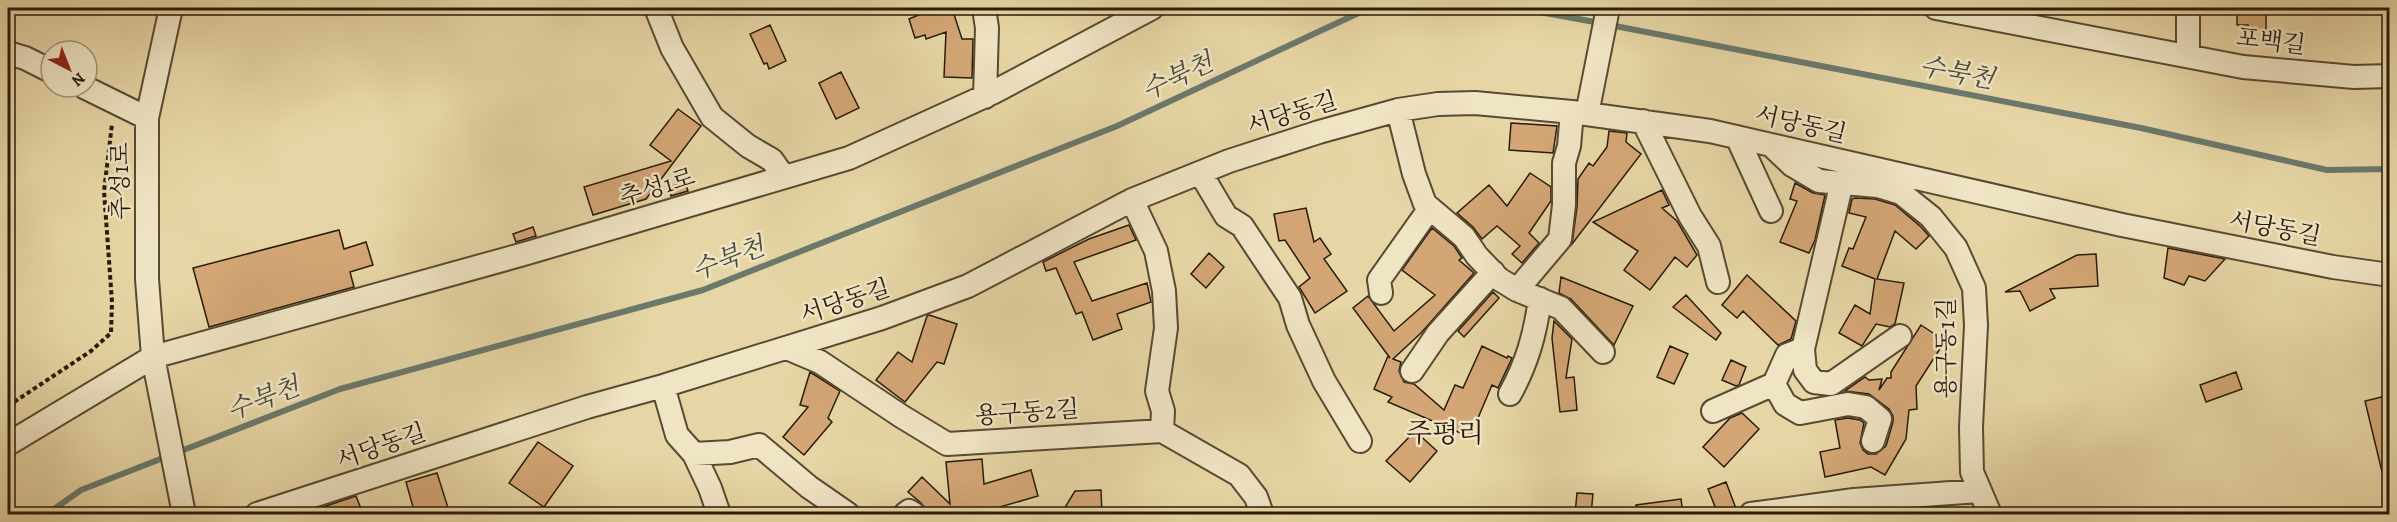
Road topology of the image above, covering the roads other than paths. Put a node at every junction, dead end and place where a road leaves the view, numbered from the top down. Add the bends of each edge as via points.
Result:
1 (171, 8) edge
2 (656, 8) edge
3 (984, 8) edge
4 (1152, 8) edge
5 (1608, 8) edge
6 (1936, 8) edge
7 (2188, 8) edge
8 (8, 53) edge
9 (2188, 56) junction
10 (39, 65) edge
11 (2390, 76) edge
12 (99, 94) edge
13 (985, 97) junction
14 (1398, 110) junction
15 (1579, 113) junction
16 (147, 118) junction
17 (1643, 121) junction
18 (1737, 137) junction
19 (1772, 146) junction
20 (1200, 174) junction
21 (784, 177) junction
22 (1842, 182) junction
23 (1132, 200) junction
24 (1430, 208) junction
25 (1771, 211) dead end
26 (1492, 272) junction
27 (2390, 275) edge
28 (1718, 282) dead end
29 (1517, 290) junction
30 (1382, 293) dead end
31 (1540, 299) junction
32 (1900, 336) dead end
33 (787, 348) junction
34 (1803, 349) junction
35 (1603, 352) dead end
36 (154, 360) junction
37 (1412, 371) dead end
38 (1774, 384) junction
39 (663, 386) junction
40 (1510, 394) dead end
41 (1713, 411) dead end
42 (1162, 430) junction
43 (1360, 441) dead end
44 (1873, 441) dead end
45 (8, 444) edge
46 (694, 454) junction
47 (1979, 490) junction
48 (310, 507) edge
49 (1799, 511) edge
50 (184, 514) edge
51 (257, 514) edge
52 (719, 514) edge
53 (848, 514) edge
54 (905, 514) edge
55 (914, 514) edge
56 (1262, 514) edge
57 (1751, 514) edge
58 (1990, 514) edge

1 - 16 street, 추성1로
2 - 21 street via 672,48 712,117 772,160
3 - 13 street
4 - 13 street, 추성1로
5 - 15 street
6 - 9 street, 포백길
7 - 9 street
8 - 10 street
9 - 11 street, 포백길 via 2243,68
12 - 16 street
13 - 21 street, 추성1로 via 849,158
14 - 15 street, 서당동길 via 1475,103
14 - 20 street, 서당동길 via 1296,139
14 - 24 street via 1414,174
15 - 17 street, 서당동길
15 - 29 street via 1564,163 1560,239
16 - 36 street, 추성1로 via 147,279
17 - 18 street, 서당동길
17 - 28 street via 1709,246
18 - 19 street, 서당동길
18 - 25 street
19 - 22 street, 용구동1길 via 1814,178
19 - 27 street, 서당동길 via 2122,225
20 - 23 street, 서당동길
20 - 43 street via 1226,216 1242,226 1290,298 1324,381
21 - 36 street, 추성1로
22 - 34 street
22 - 47 street, 용구동1길 via 1878,186 1901,194 1931,217 1956,248 1974,288 1971,448 1972,472
23 - 33 street, 서당동길 via 968,286
23 - 42 street via 1156,251 1164,291 1166,328 1157,391 1163,411
24 - 26 street via 1464,237
24 - 30 street via 1379,280
26 - 29 street
26 - 37 street via 1438,333
29 - 31 street
31 - 35 street via 1561,308
31 - 40 street via 1525,365
32 - 34 street via 1831,384 1814,382 1805,370
33 - 39 street, 서당동길
33 - 42 street, 용구동2길 via 820,362 947,444
34 - 38 street via 1787,355
36 - 45 street
36 - 50 street, 추성1로
38 - 41 street
38 - 44 street via 1785,405 1800,413 1848,404 1866,407 1880,418
39 - 46 street via 677,435
39 - 48 street, 서당동길 via 502,434
42 - 56 street via 1239,475 1256,497
46 - 52 street
46 - 53 street via 759,445
47 - 49 street via 1907,495
47 - 58 street, 용구동1길
48 - 51 street, 서당동길
49 - 57 street
54 - 55 street

